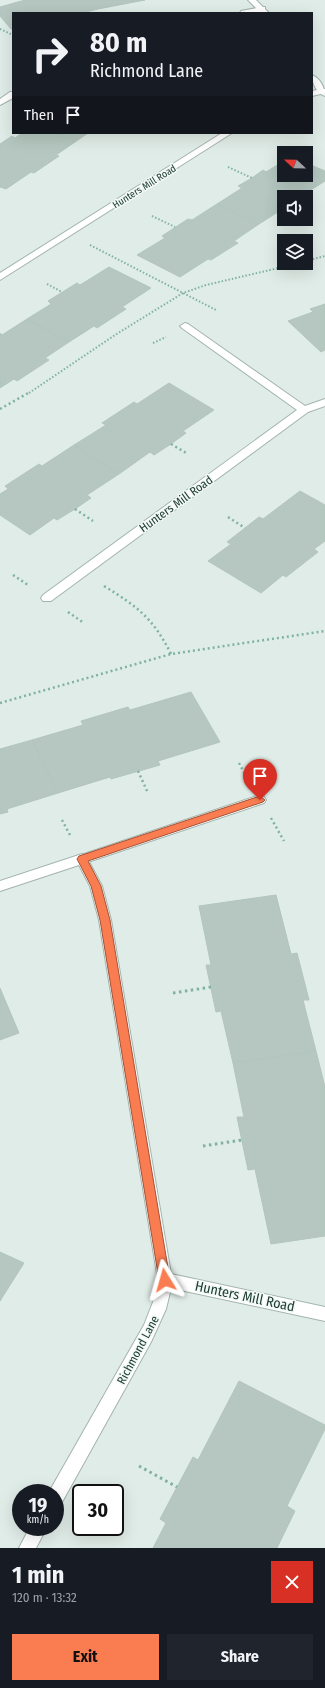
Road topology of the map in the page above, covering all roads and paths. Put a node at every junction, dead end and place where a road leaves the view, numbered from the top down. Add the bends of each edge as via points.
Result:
1 (252, 0) edge
2 (263, 11) edge
3 (0, 29) edge
4 (12, 35) edge
5 (313, 78) edge
6 (324, 93) edge
7 (313, 94) edge
8 (12, 95) edge
9 (0, 103) edge
10 (226, 134) edge
11 (228, 167) dead end
12 (252, 178) dead end
13 (152, 216) dead end
14 (175, 227) dead end
15 (100, 250) dead end
16 (325, 256) edge
17 (313, 260) edge
18 (277, 268) edge
19 (0, 277) edge
20 (47, 284) dead end
21 (62, 292) dead end
22 (183, 293) junction
23 (216, 310) dead end
24 (185, 326) dead end
25 (325, 402) edge
26 (0, 409) edge
27 (304, 410) junction
28 (171, 444) dead end
29 (188, 454) dead end
30 (75, 509) dead end
31 (228, 517) dead end
32 (93, 521) dead end
33 (245, 528) dead end
34 (115, 593) dead end
35 (47, 598) dead end
36 (325, 631) edge
37 (171, 654) junction
38 (0, 703) edge
39 (138, 771) dead end
40 (148, 793) dead end
41 (260, 800) dead end
42 (82, 859) junction
43 (0, 886) edge
44 (211, 987) dead end
45 (173, 993) dead end
46 (242, 1140) dead end
47 (203, 1146) dead end
48 (165, 1280) junction
49 (325, 1314) edge
50 (138, 1466) dead end
51 (63, 1484) edge
52 (177, 1487) dead end
53 (34, 1536) edge
54 (27, 1548) edge

1 - 2 street
3 - 4 path
5 - 6 street
6 - 7 street
8 - 9 street
10 - 19 street, Hunters Mill Road
11 - 12 path
13 - 14 path
15 - 22 path
16 - 17 path
18 - 22 path
20 - 21 path
22 - 23 path
22 - 26 path
24 - 27 street
25 - 27 street, Hunters Mill Road
27 - 35 street, Hunters Mill Road
28 - 29 path
30 - 32 path
31 - 33 path
34 - 37 path via 147,618 161,634
36 - 37 path
37 - 38 path
39 - 40 path
41 - 42 street
42 - 43 street
42 - 48 street, Richmond Lane via 96,886 105,920
44 - 45 path
46 - 47 path
48 - 49 street, Hunters Mill Road
48 - 51 street, Richmond Lane via 159,1312
50 - 52 path
53 - 54 street

